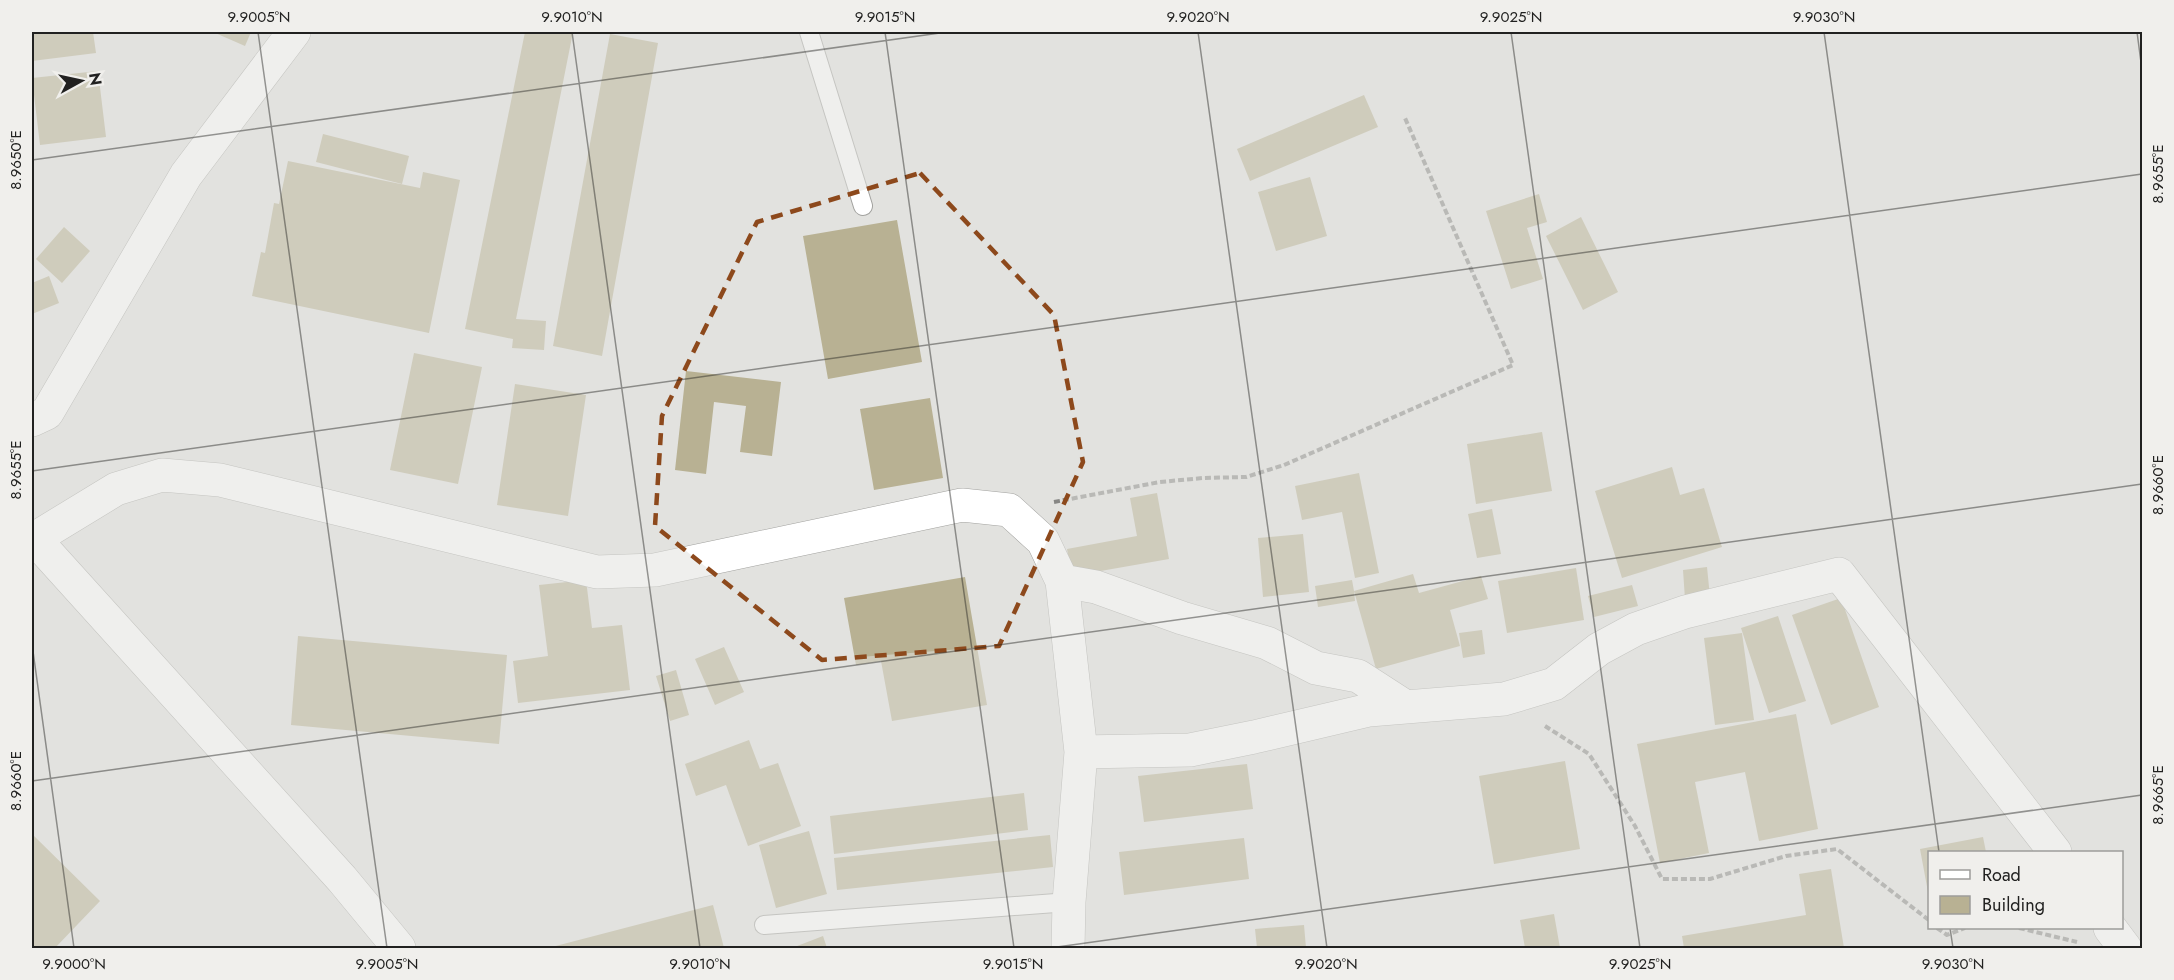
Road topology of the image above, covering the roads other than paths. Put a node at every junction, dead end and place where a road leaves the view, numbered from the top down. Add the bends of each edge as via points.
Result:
1 (294, 32) edge
2 (809, 32) edge
3 (863, 206) dead end
4 (32, 420) edge
5 (33, 538) edge
6 (1062, 581) junction
7 (1406, 706) junction
8 (1081, 752) junction
9 (2054, 851) edge
10 (1069, 902) junction
11 (764, 925) dead end
12 (2098, 936) edge
13 (399, 948) edge
14 (1068, 948) edge
15 (2125, 948) edge

1 - 4 street via 186,175 46,413
2 - 3 lane
5 - 6 street via 116,489 162,475 220,480 597,572 655,570 962,505 1009,510 1043,541
5 - 13 street via 342,879
6 - 7 street via 1096,587 1267,643 1316,668 1358,676
6 - 8 street
7 - 8 street via 1370,710 1190,750
7 - 9 street via 1504,699 1554,684 1599,649 1636,629 1685,612 1839,574
8 - 10 street
10 - 11 lane
10 - 14 street
12 - 15 street

